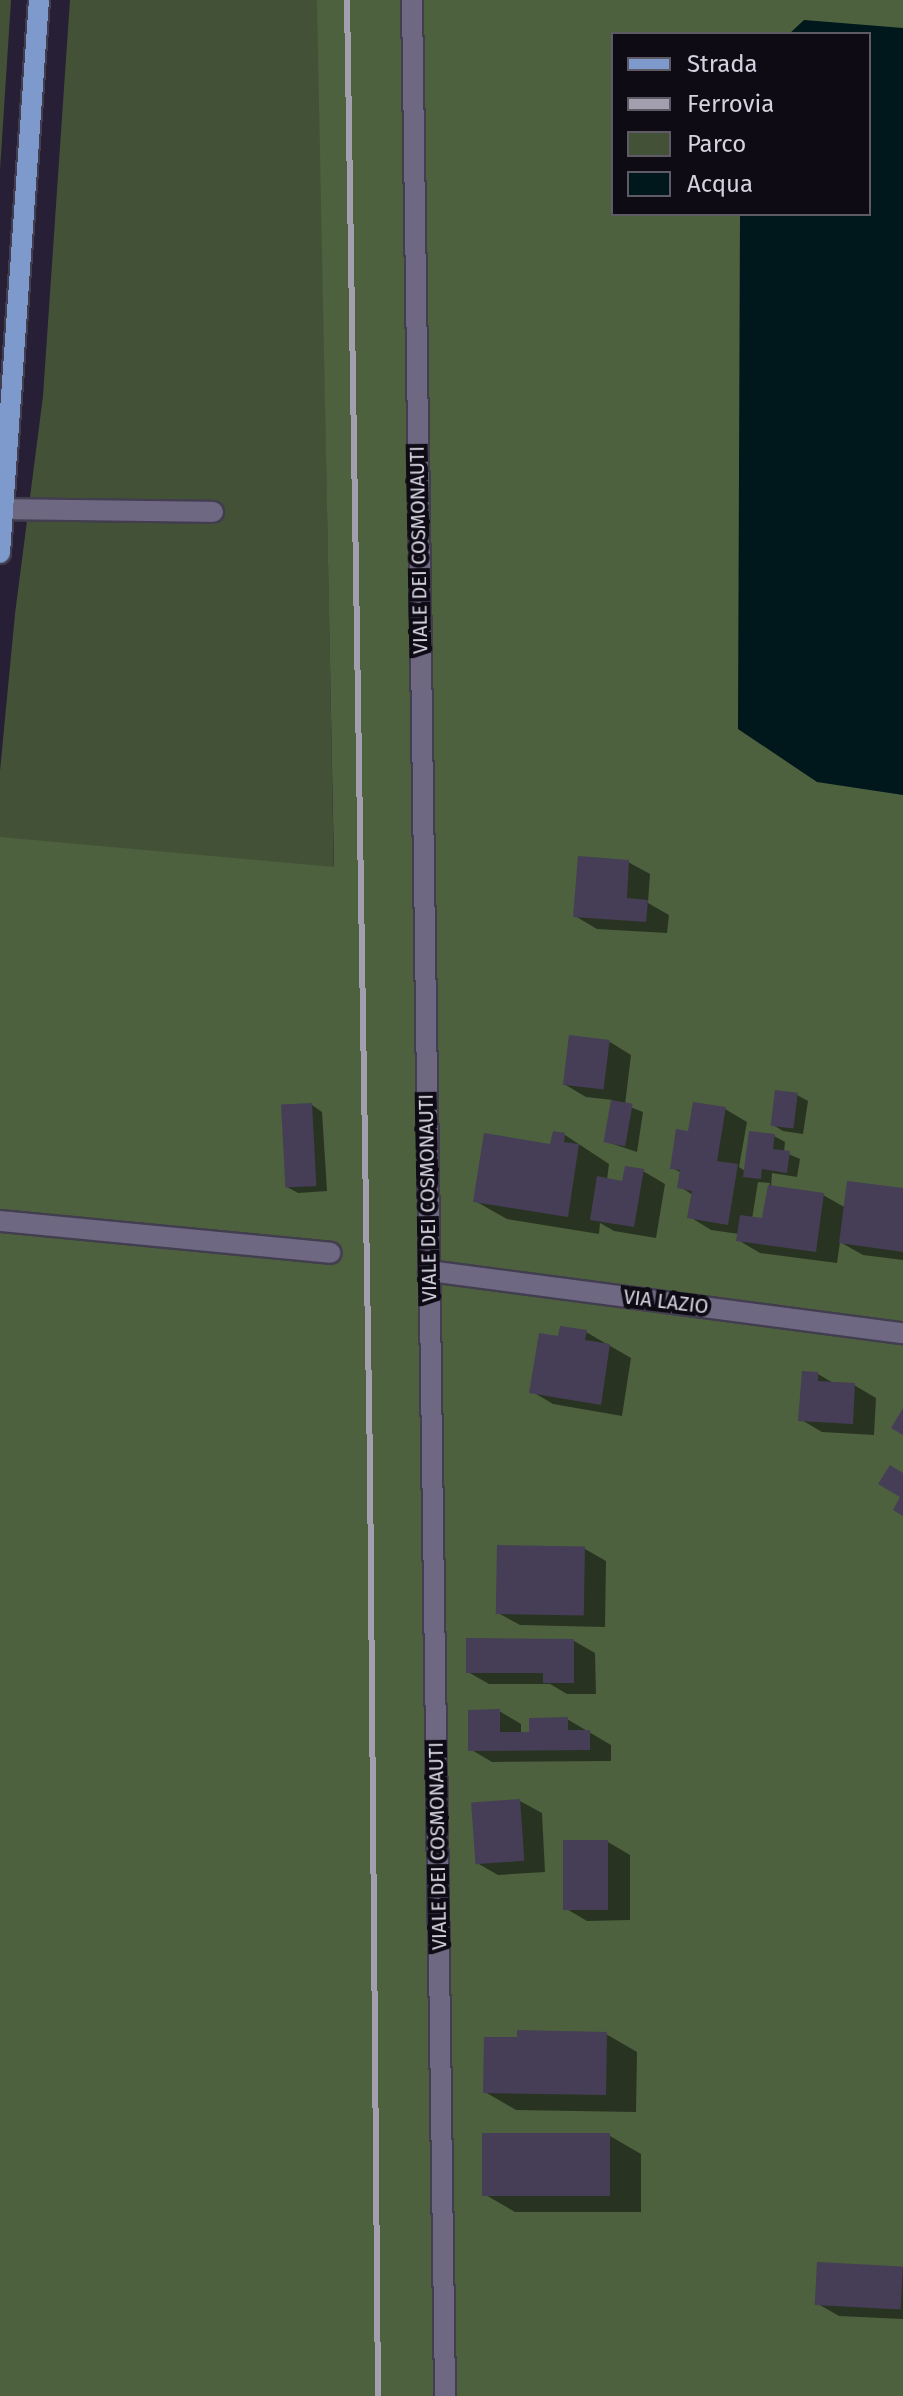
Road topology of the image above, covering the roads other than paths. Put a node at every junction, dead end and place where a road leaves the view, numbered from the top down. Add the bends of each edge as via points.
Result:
1 (39, 0) edge
2 (412, 0) edge
3 (3, 509) junction
4 (213, 512) dead end
5 (0, 553) edge
6 (0, 1221) edge
7 (330, 1253) dead end
8 (429, 1271) junction
9 (903, 1333) edge
10 (445, 2396) edge

1 - 3 main road
2 - 8 street, VIALE DEI COSMONAUTI
3 - 4 street
3 - 5 main road
6 - 7 street
8 - 9 street, VIA LAZIO
8 - 10 street, VIALE DEI COSMONAUTI

